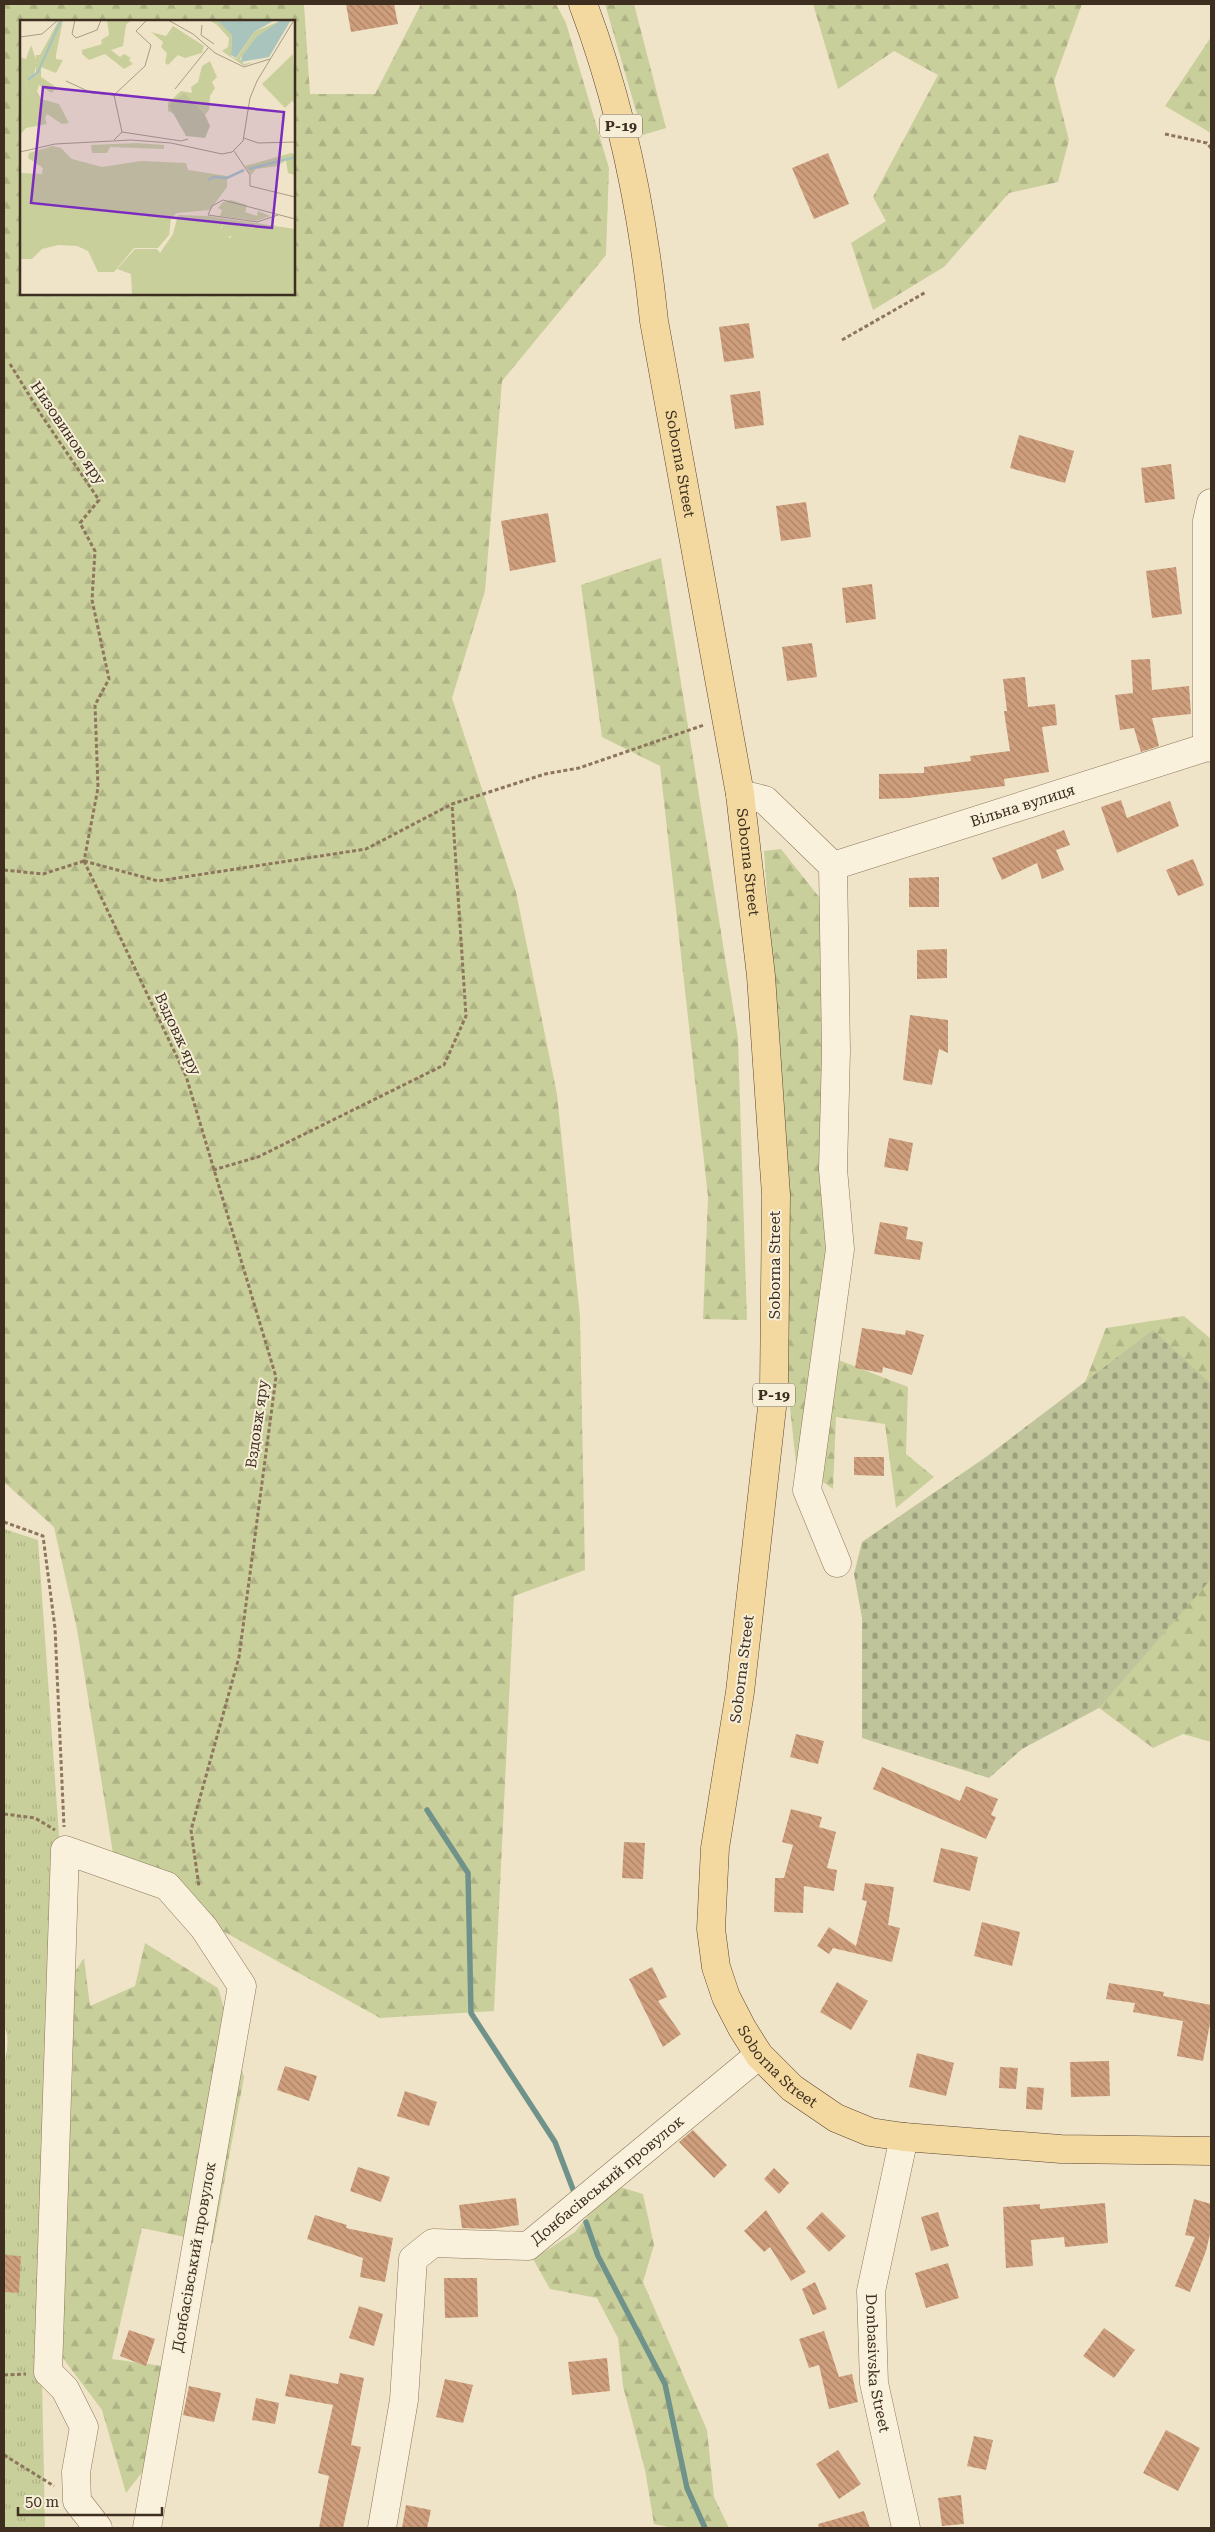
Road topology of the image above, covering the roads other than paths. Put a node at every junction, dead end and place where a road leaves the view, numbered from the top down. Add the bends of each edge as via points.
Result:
1 (583, 4) edge
2 (1211, 503) edge
3 (1209, 747) edge
4 (740, 794) junction
5 (833, 866) junction
6 (837, 1563) dead end
7 (759, 2056) junction
8 (904, 2137) junction
9 (1211, 2151) edge
10 (98, 2528) edge
11 (147, 2528) edge
12 (382, 2528) edge
13 (906, 2528) edge

1 - 4 main road, Soborna Street / Р-19 via 604,60 636,185 654,322
2 - 3 street via 1207,520
3 - 5 street, Вільна вулиця
4 - 5 street, Soborna Street via 765,800
4 - 7 main road, Soborna Street / Р-19 via 761,976 776,1195 774,1390 740,1692 715,1848 711,1929 716,1967 726,1997
5 - 6 street via 836,1051 833,1169 840,1249 807,1490
7 - 8 main road, Soborna Street / Р-19 via 792,2088 836,2118 870,2132
7 - 12 street, Донбасівський провулок via 528,2246 433,2243 413,2259 404,2400
8 - 9 main road, Soborna Street / Р-19 via 1061,2149
8 - 13 street, Donbasivska Street via 872,2291 874,2383
10 - 11 street, Донбасівський провулок via 78,2501 76,2472 84,2427 65,2389 48,2372 65,1843 167,1886 204,1928 242,1986

